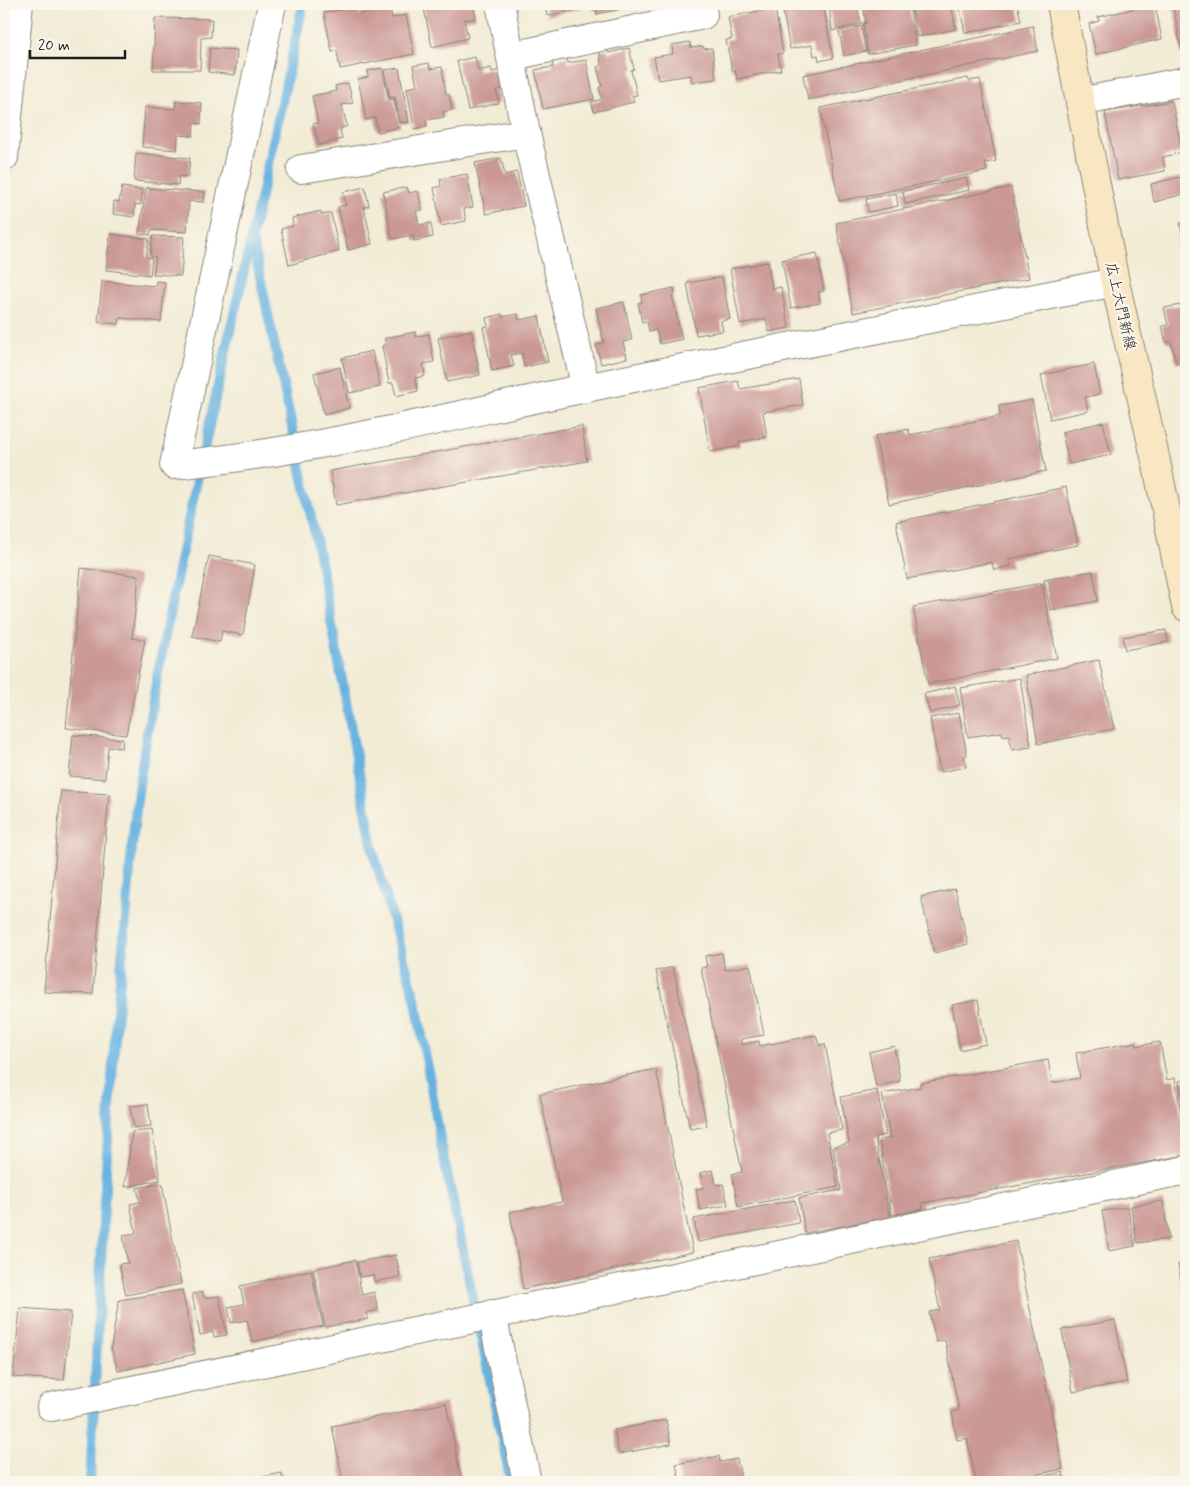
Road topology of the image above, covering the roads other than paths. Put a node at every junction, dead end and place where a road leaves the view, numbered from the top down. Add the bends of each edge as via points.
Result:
1 (19, 4) edge
2 (272, 4) edge
3 (500, 4) edge
4 (701, 4) edge
5 (1060, 4) edge
6 (512, 56) junction
7 (1186, 81) edge
8 (1080, 102) junction
9 (526, 132) junction
10 (4, 157) edge
11 (301, 169) dead end
12 (1114, 282) junction
13 (586, 388) junction
14 (1186, 607) edge
15 (1186, 1170) edge
16 (492, 1314) junction
17 (51, 1407) dead end
18 (527, 1482) edge

1 - 10 street
2 - 13 street via 174,465 376,433
3 - 6 street
4 - 6 street via 703,15
5 - 8 main road, 広上大門新線
6 - 9 street
7 - 8 street
8 - 12 main road, 広上大門新線
9 - 11 street
9 - 13 street
12 - 13 street
12 - 14 main road, 広上大門新線
15 - 16 street
16 - 17 street
16 - 18 street

